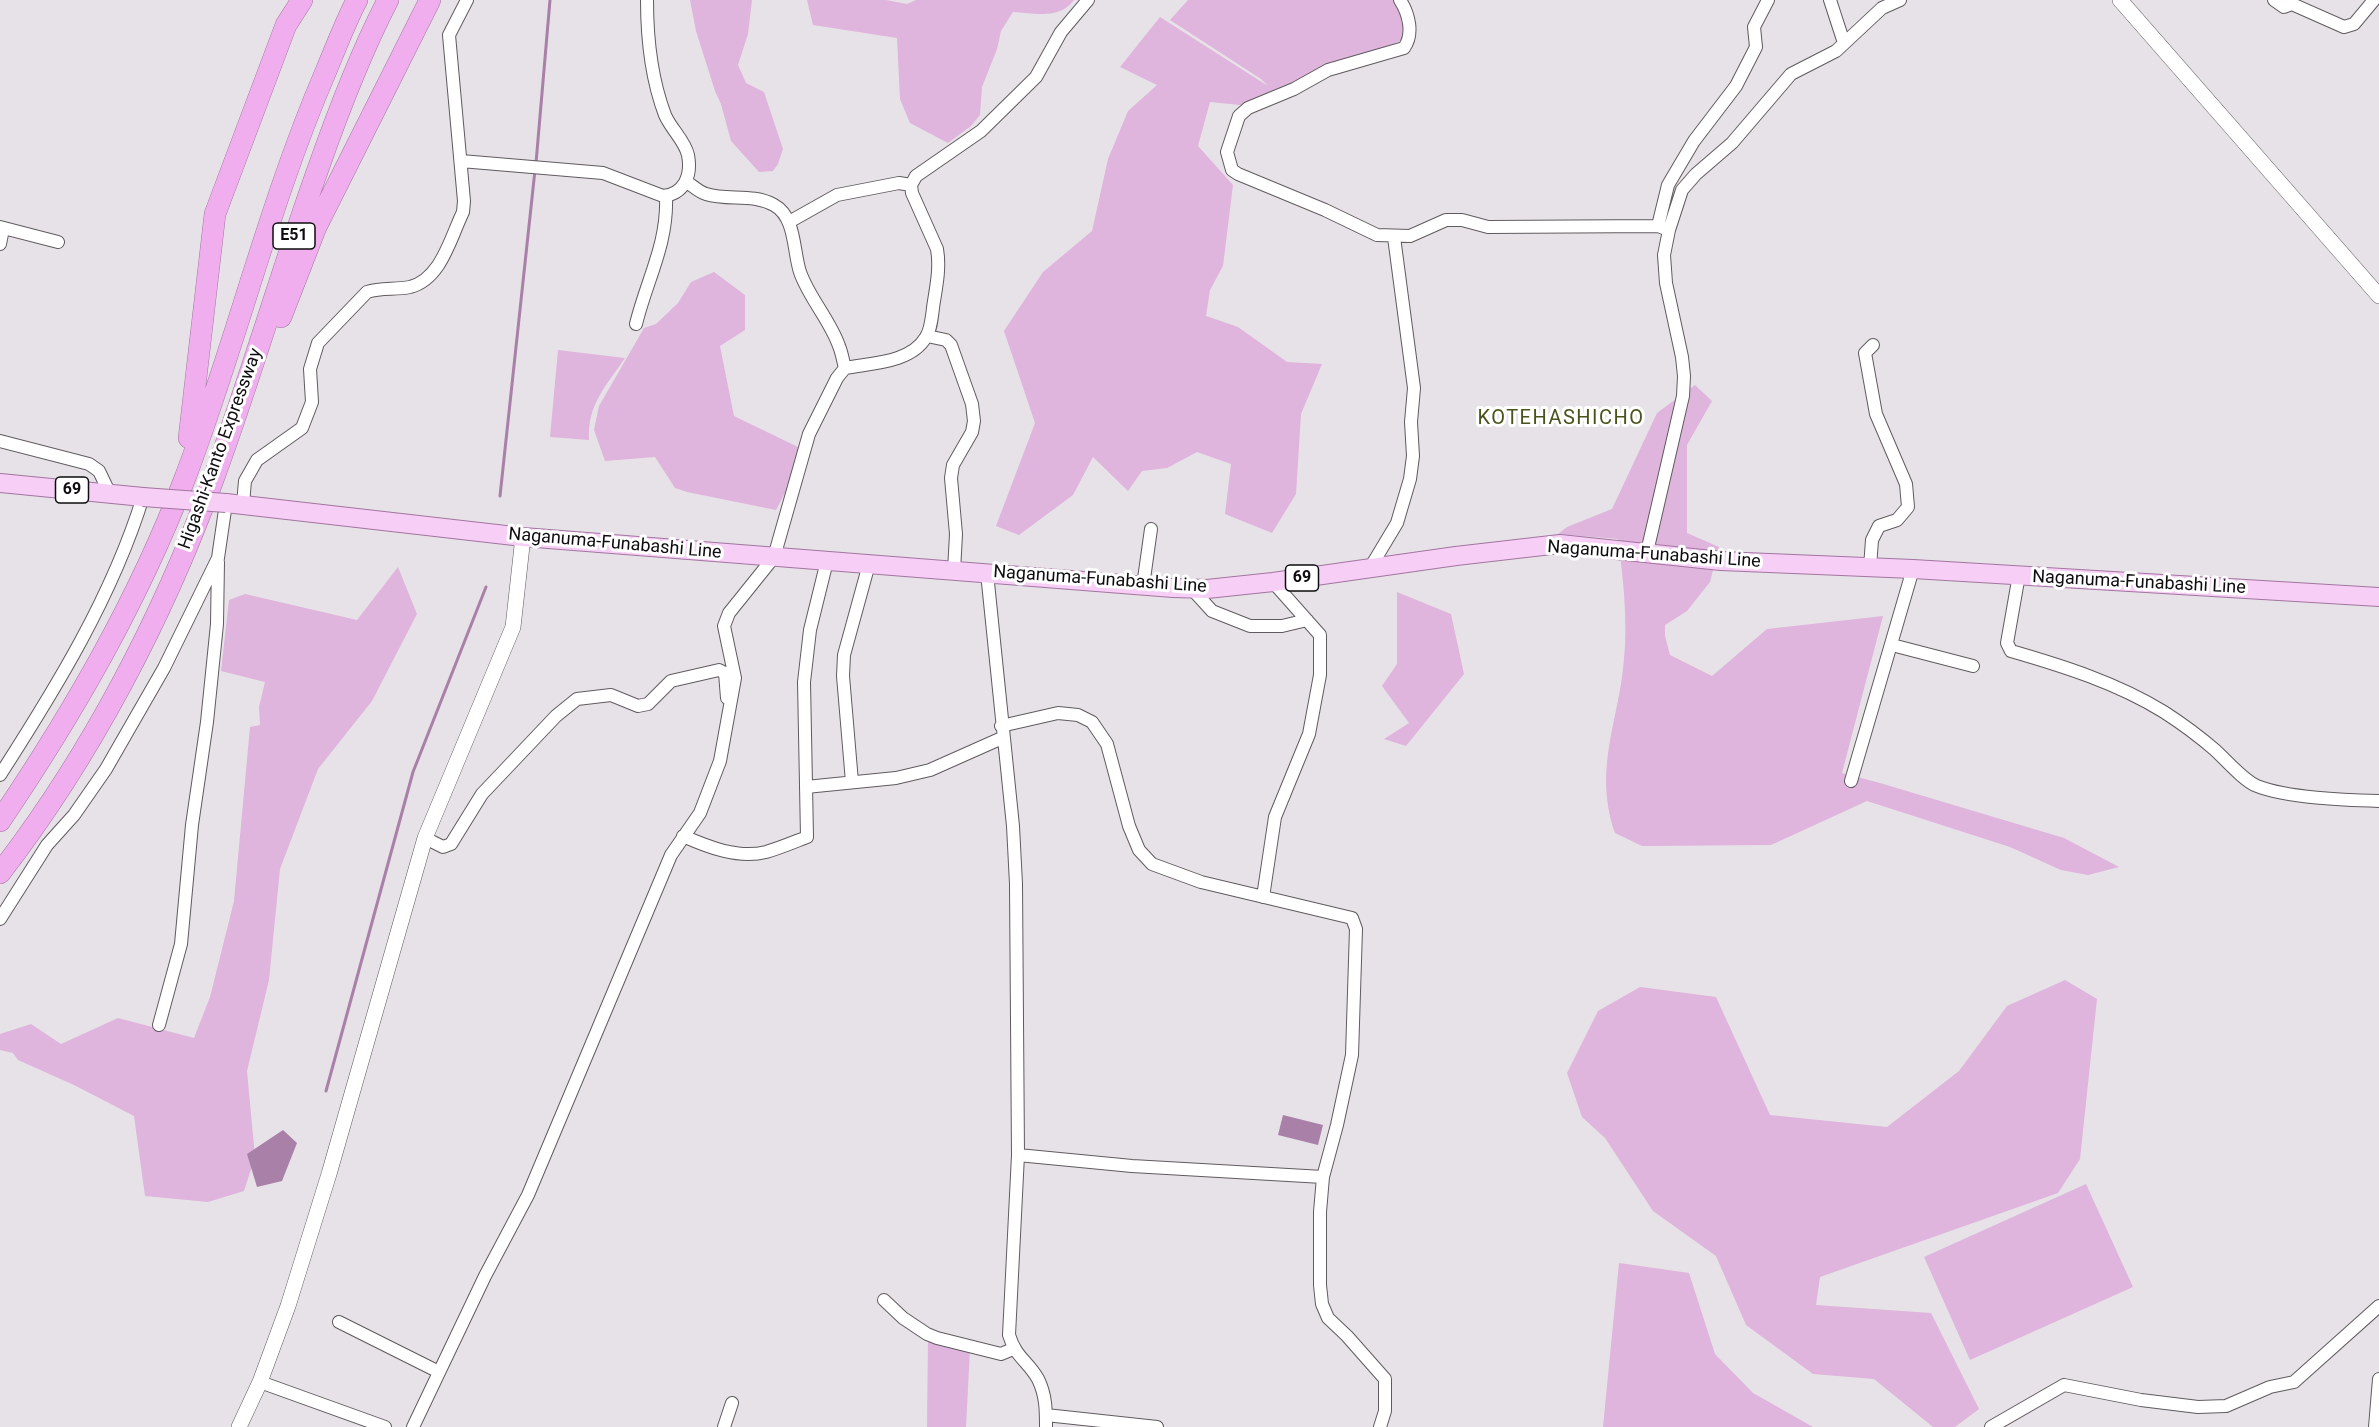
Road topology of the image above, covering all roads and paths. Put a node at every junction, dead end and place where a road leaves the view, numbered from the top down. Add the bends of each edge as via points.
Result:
1 (302, 0) edge
2 (357, 0) edge
3 (388, 0) edge
4 (430, 0) edge
5 (468, 0) edge
6 (647, 0) edge
7 (1088, 0) edge
8 (1400, 0) edge
9 (1768, 0) edge
10 (1830, 0) edge
11 (1900, 0) edge
12 (2120, 0) edge
13 (2274, 0) edge
14 (2374, 0) edge
15 (1844, 43) junction
16 (460, 161) junction
17 (687, 182) junction
18 (911, 185) junction
19 (666, 196) junction
20 (789, 222) junction
21 (2, 228) edge
22 (1664, 228) junction
23 (1394, 237) junction
24 (58, 242) dead end
25 (0, 244) edge
26 (2379, 296) edge
27 (636, 324) dead end
28 (927, 336) junction
29 (1873, 345) dead end
30 (845, 368) junction
31 (0, 441) edge
32 (185, 477) junction
33 (214, 478) junction
34 (0, 483) edge
35 (110, 494) junction
36 (143, 497) junction
37 (235, 503) junction
38 (1151, 529) dead end
39 (523, 537) junction
40 (1647, 552) junction
41 (774, 557) junction
42 (218, 558) junction
43 (826, 561) junction
44 (869, 564) junction
45 (1870, 567) junction
46 (1370, 568) junction
47 (1913, 569) junction
48 (954, 571) junction
49 (987, 573) junction
50 (2019, 575) junction
51 (1273, 582) junction
52 (1143, 586) junction
53 (1192, 589) junction
54 (2379, 597) edge
55 (1307, 620) junction
56 (1892, 645) junction
57 (1973, 666) dead end
58 (729, 714) junction
59 (1002, 732) junction
60 (34, 770) junction
61 (0, 775) edge
62 (1851, 781) dead end
63 (852, 782) junction
64 (806, 787) junction
65 (2379, 801) edge
66 (0, 816) edge
67 (0, 821) edge
68 (683, 836) junction
69 (424, 838) junction
70 (0, 873) edge
71 (1263, 897) junction
72 (0, 919) edge
73 (159, 1025) dead end
74 (1018, 1155) junction
75 (1323, 1177) junction
76 (884, 1300) dead end
77 (2379, 1306) edge
78 (339, 1322) dead end
79 (1013, 1349) junction
80 (439, 1372) junction
81 (2379, 1379) edge
82 (260, 1382) junction
83 (732, 1403) dead end
84 (1046, 1421) edge
85 (418, 1426) edge
86 (239, 1427) edge
87 (385, 1427) edge
88 (724, 1427) edge
89 (1157, 1427) edge
90 (1380, 1427) edge
91 (1991, 1427) edge
92 (2375, 1427) edge

1 - 32 highway via 286,25 215,214
2 - 32 highway, Higashi-Kanto Expressway / E51 via 311,106 270,218
3 - 33 highway, Higashi-Kanto Expressway / E51 via 337,117
4 - 33 highway via 316,227 237,433
5 - 16 street via 449,35
6 - 17 street via 652,69 665,113 688,156
7 - 18 street via 1060,32 1035,77 981,131 916,176
8 - 23 street via 1410,33 1404,48 1328,70 1248,108 1239,116 1227,152 1232,170 1238,174 1368,232
9 - 22 street via 1754,27 1756,47 1737,86 1694,141 1668,185
10 - 15 street
11 - 15 street via 1882,8
12 - 26 street
13 - 14 street via 2344,27 2354,24
15 - 22 street via 1791,74 1732,143 1696,174 1683,190
16 - 19 street via 603,173
16 - 37 street via 463,213 434,273 426,281 408,287 367,292 318,343 310,369 312,402 302,428 257,460
17 - 19 street
17 - 20 street via 708,195 743,196 767,202 777,206
18 - 20 street via 899,183 837,195
18 - 28 street via 938,258
19 - 27 street via 660,253
20 - 30 street via 806,287 839,345
21 - 24 street
21 - 25 street
22 - 23 street via 1488,227 1446,220 1410,236
22 - 40 street via 1666,282 1682,357 1683,396
23 - 46 street via 1414,388 1413,456 1397,523
28 - 30 street via 913,352
28 - 48 street via 951,345 972,404 974,421 951,478 956,534
29 - 45 street via 1865,353 1876,414 1906,483 1908,507 1897,520 1879,526 1872,540
30 - 41 street via 809,434
31 - 35 street via 89,464 99,471
32 - 60 highway, Higashi-Kanto Expressway / E51 via 120,626
33 - 70 highway, Higashi-Kanto Expressway / E51 via 172,581 112,700 59,789
34 - 35 main road, Naganuma-Funabashi Line / 69
35 - 36 main road, Naganuma-Funabashi Line / 69
36 - 37 main road, Naganuma-Funabashi Line / 69, bridge
36 - 61 street via 119,560 70,661
37 - 39 main road, Naganuma-Funabashi Line / 69
37 - 42 street
38 - 52 street
39 - 41 main road, Naganuma-Funabashi Line / 69
39 - 69 street via 513,627
40 - 45 main road, Naganuma-Funabashi Line / 69 via 1721,561
40 - 46 main road, Naganuma-Funabashi Line / 69 via 1560,544
41 - 43 main road, Naganuma-Funabashi Line / 69
41 - 58 street via 729,613 724,626 735,678
42 - 72 street via 126,735 74,815 47,845
42 - 73 street via 217,624 181,944
43 - 44 main road, Naganuma-Funabashi Line / 69
43 - 64 street via 810,630 804,682
44 - 48 main road, Naganuma-Funabashi Line / 69
44 - 63 street via 844,655
45 - 47 main road, Naganuma-Funabashi Line / 69
46 - 51 main road, Naganuma-Funabashi Line / 69
47 - 50 main road, Naganuma-Funabashi Line / 69
47 - 56 street
48 - 49 main road, Naganuma-Funabashi Line / 69
49 - 52 main road, Naganuma-Funabashi Line / 69
49 - 59 street
50 - 54 main road, Naganuma-Funabashi Line / 69
50 - 65 street via 2007,643 2011,651 2103,681 2164,712 2254,785 2340,800
51 - 53 main road, Naganuma-Funabashi Line / 69
51 - 55 street
52 - 53 main road, Naganuma-Funabashi Line / 69
53 - 55 street via 1212,611 1250,626 1282,626
55 - 71 street via 1320,634 1320,675 1309,734 1275,817
56 - 57 street
56 - 62 street
58 - 68 street via 711,788 700,813
58 - 69 street via 725,673 719,670 671,681 648,704 638,706 611,695 577,699 482,794 451,844 443,847
59 - 63 street via 930,770
59 - 71 street via 1058,713 1078,715 1092,722 1107,744 1128,826 1139,850 1152,864 1201,882
59 - 74 street via 1016,884
60 - 66 highway
60 - 67 highway, Higashi-Kanto Expressway / E51
63 - 64 street
64 - 68 street via 807,837 750,854 715,848
68 - 80 street via 666,864 528,1195
69 - 82 street via 329,1174
71 - 75 street via 1352,918 1356,929 1352,1055
74 - 75 street
74 - 79 street via 1009,1328
75 - 90 street via 1322,1304 1328,1318 1385,1379 1385,1411
76 - 79 street via 903,1318 937,1338 1001,1354
77 - 91 street via 2294,1382 2270,1387 2226,1406 2141,1400 2064,1385
78 - 80 street
79 - 84 street via 1037,1378 1045,1397
80 - 85 street
81 - 92 street
82 - 86 street
82 - 87 street
83 - 88 street
84 - 89 street

